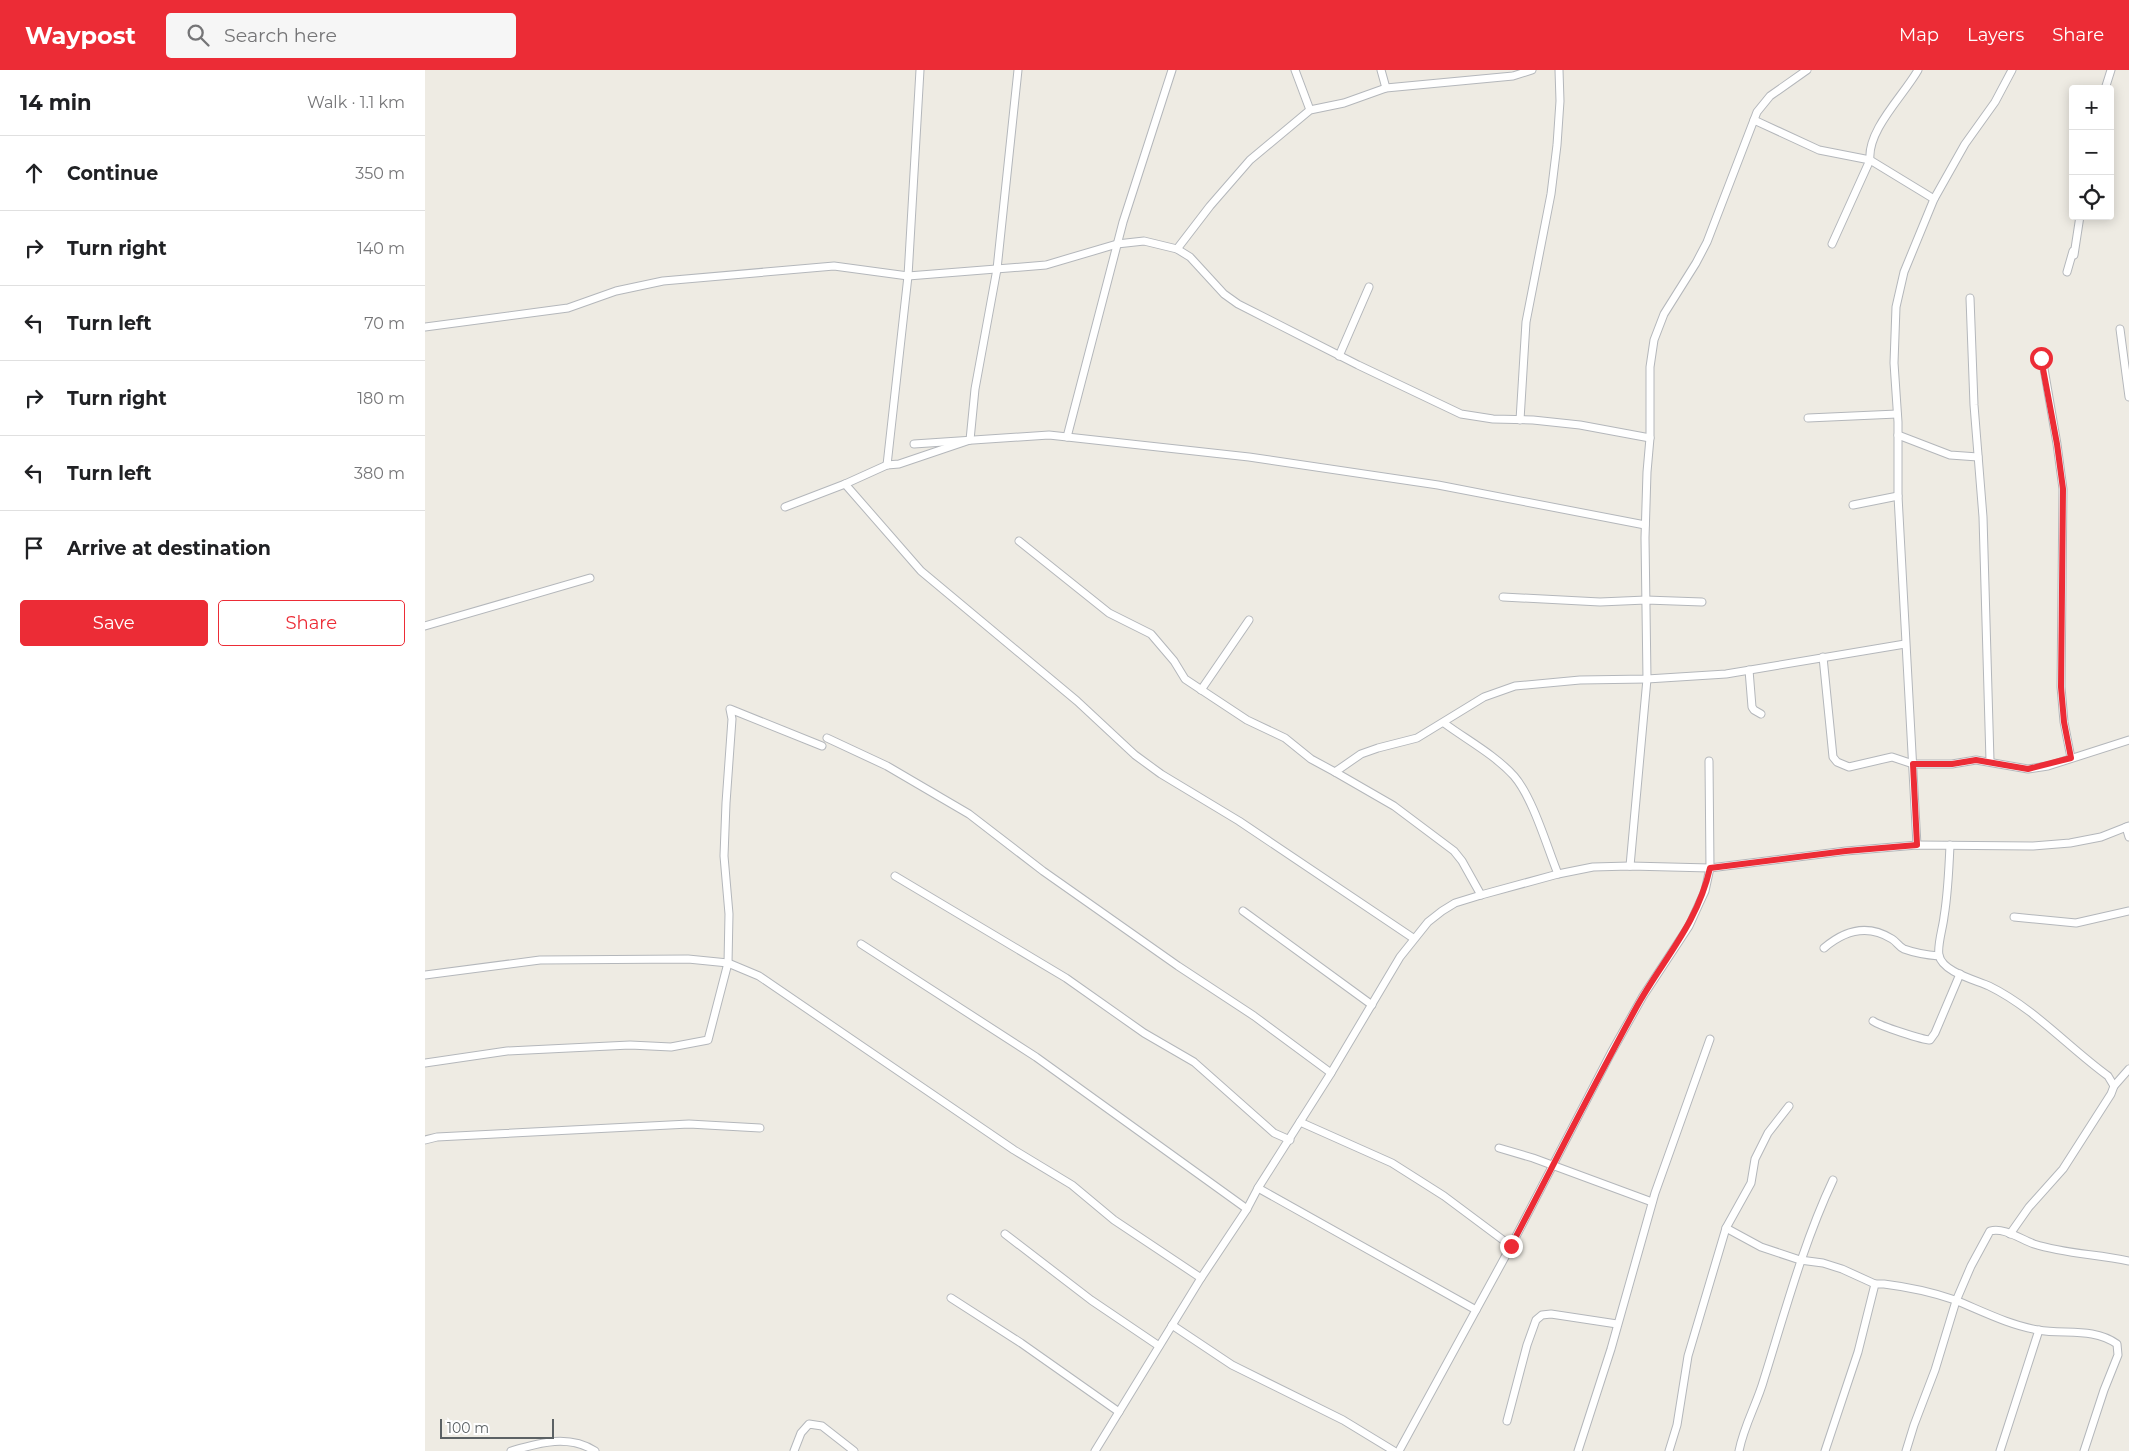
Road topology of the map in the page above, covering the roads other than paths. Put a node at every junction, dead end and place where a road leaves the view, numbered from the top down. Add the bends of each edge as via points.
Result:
1 (920, 70) edge
2 (1018, 70) edge
3 (1171, 70) edge
4 (1295, 70) edge
5 (1381, 70) edge
6 (1532, 70) edge
7 (1559, 70) edge
8 (1807, 70) edge
9 (1918, 70) edge
10 (2012, 70) edge
11 (2111, 70) edge
12 (2106, 85) edge
13 (1385, 88) junction
14 (1162, 102) dead end
15 (1311, 110) junction
16 (1754, 120) junction
17 (1870, 160) junction
18 (1934, 199) junction
19 (2079, 220) edge
20 (2077, 238) junction
21 (1117, 244) junction
22 (1832, 244) dead end
23 (1177, 249) junction
24 (2074, 255) dead end
25 (997, 269) junction
26 (2067, 272) dead end
27 (907, 276) junction
28 (1369, 287) dead end
29 (1969, 298) dead end
30 (425, 327) edge
31 (2120, 329) dead end
32 (1339, 356) junction
33 (2041, 358) dead end
34 (2129, 397) edge
35 (1897, 414) junction
36 (1808, 418) dead end
37 (1520, 420) junction
38 (1898, 435) junction
39 (1067, 437) junction
40 (1650, 438) junction
41 (914, 444) dead end
42 (1978, 457) junction
43 (887, 465) junction
44 (845, 484) junction
45 (1898, 496) junction
46 (1853, 505) dead end
47 (785, 507) dead end
48 (1645, 525) junction
49 (1019, 541) dead end
50 (590, 578) dead end
51 (1503, 597) dead end
52 (1701, 602) dead end
53 (1249, 620) dead end
54 (425, 626) edge
55 (1905, 644) junction
56 (1823, 657) junction
57 (1749, 670) junction
58 (1647, 679) junction
59 (1201, 690) junction
60 (1761, 714) dead end
61 (1443, 723) junction
62 (827, 738) dead end
63 (2129, 740) edge
64 (822, 746) dead end
65 (2071, 758) junction
66 (1709, 761) dead end
67 (1990, 761) junction
68 (1913, 764) junction
69 (1335, 772) junction
70 (2128, 826) edge
71 (2129, 837) edge
72 (1917, 845) junction
73 (1950, 845) junction
74 (1630, 866) junction
75 (1710, 868) junction
76 (1558, 874) junction
77 (895, 876) dead end
78 (1481, 895) junction
79 (1243, 911) dead end
80 (2129, 911) edge
81 (2014, 916) dead end
82 (1413, 938) junction
83 (861, 944) dead end
84 (1824, 948) dead end
85 (1939, 956) junction
86 (728, 963) junction
87 (1960, 974) junction
88 (425, 976) edge
89 (1372, 1005) junction
90 (1873, 1021) dead end
91 (1710, 1039) dead end
92 (425, 1063) edge
93 (2129, 1069) edge
94 (1331, 1073) junction
95 (2114, 1086) junction
96 (1789, 1106) dead end
97 (1300, 1122) junction
98 (760, 1128) dead end
99 (425, 1140) edge
100 (1289, 1140) junction
101 (1499, 1148) dead end
102 (1553, 1166) junction
103 (1833, 1180) dead end
104 (1258, 1188) junction
105 (1652, 1202) junction
106 (1247, 1209) junction
107 (1727, 1228) junction
108 (1005, 1234) dead end
109 (2010, 1234) junction
110 (1511, 1246) junction
111 (1801, 1260) junction
112 (2129, 1260) edge
113 (1201, 1278) junction
114 (1875, 1284) junction
115 (951, 1298) dead end
116 (1956, 1301) junction
117 (1476, 1310) junction
118 (1617, 1324) junction
119 (1172, 1325) junction
120 (2039, 1330) junction
121 (1159, 1346) junction
122 (1119, 1412) junction
123 (1507, 1421) dead end
124 (511, 1451) edge
125 (595, 1451) edge
126 (794, 1451) edge
127 (853, 1451) edge
128 (1095, 1451) edge
129 (1394, 1451) edge
130 (1399, 1451) edge
131 (1578, 1451) edge
132 (1669, 1451) edge
133 (1739, 1451) edge
134 (1825, 1451) edge
135 (1906, 1451) edge
136 (2000, 1451) edge
137 (2084, 1451) edge

1 - 27 street
2 - 25 street
3 - 14 street
3 - 21 street
4 - 15 street
5 - 13 street
6 - 13 street via 1513,76
7 - 37 street via 1561,101 1557,145 1551,194 1526,322
8 - 16 street via 1770,96
9 - 17 street via 1878,129 1869,150
10 - 18 street
11 - 12 street
13 - 15 street
15 - 23 street via 1249,160
16 - 17 street via 1819,150
16 - 40 street via 1707,242 1664,314 1654,340 1650,367
17 - 18 street
17 - 22 street
18 - 35 street via 1904,272 1896,307 1894,364
19 - 20 street
20 - 24 street
20 - 26 street
21 - 23 street via 1144,241
21 - 25 street via 1046,265
21 - 39 street
23 - 32 street via 1190,257 1224,294 1238,304
25 - 27 street
25 - 43 street via 975,389 970,440 899,464
27 - 30 street via 834,266 663,280 616,291 568,308
27 - 43 street
28 - 32 street
29 - 42 street
31 - 34 street
32 - 37 street via 1461,414
33 - 65 street via 2063,489 2061,687
35 - 36 street
35 - 38 street
37 - 40 street via 1580,425
38 - 42 street via 1950,455
38 - 45 street
39 - 41 street via 1049,435
39 - 48 street via 1249,457 1438,485
40 - 48 street
42 - 67 street via 1983,517
43 - 44 street
44 - 47 street
44 - 82 street via 921,571 1077,701 1135,755
45 - 46 street
45 - 55 street
48 - 58 street
49 - 59 street via 1109,613 1151,634 1185,678
50 - 54 street
51 - 52 street via 1600,602
53 - 59 street
55 - 56 street
55 - 68 street
56 - 57 street
56 - 68 street via 1833,757 1837,762 1849,767 1892,756
57 - 58 street
57 - 60 street via 1752,707
58 - 61 street via 1580,680 1515,686 1485,697
58 - 74 street
59 - 69 street via 1247,720 1285,738 1311,759
61 - 69 street via 1417,738 1361,754
61 - 76 street via 1514,776 1527,795
62 - 94 street via 887,766 969,814 1043,871
63 - 65 street
64 - 86 street via 730,709 724,856 729,914
65 - 67 street via 2028,769
66 - 75 street
67 - 68 street
68 - 72 street
69 - 78 street via 1394,806 1454,851
70 - 71 street
70 - 73 street via 2071,844
72 - 73 street
72 - 75 street
73 - 85 street
74 - 75 street
74 - 76 street via 1593,867
75 - 102 street via 1705,892 1689,926 1643,996
76 - 78 street
77 - 100 street via 1066,978 1144,1033 1194,1062 1274,1133
78 - 82 street via 1455,903 1428,922
79 - 89 street
80 - 81 street via 2076,923
82 - 89 street
83 - 106 street via 1035,1056
84 - 85 street via 1844,933 1858,930 1892,939 1903,948
85 - 87 street via 1949,968
86 - 88 street via 689,959 540,960
86 - 92 street via 708,1040 671,1047 630,1045 507,1050
86 - 113 street via 759,976 1014,1150 1072,1185 1114,1220
87 - 90 street via 1930,1040 1891,1030
87 - 95 street via 2013,1000 2108,1076
89 - 94 street
91 - 105 street
93 - 95 street
94 - 97 street
95 - 109 street via 2063,1169
96 - 107 street via 1768,1133 1755,1159 1751,1183
97 - 100 street
97 - 110 street via 1392,1163 1444,1196
98 - 99 street via 689,1124
100 - 104 street
101 - 102 street
102 - 105 street
102 - 110 street
103 - 111 street
104 - 106 street
104 - 117 street
105 - 118 street
106 - 113 street
107 - 111 street via 1761,1247
107 - 132 street via 1688,1356 1677,1425
108 - 121 street via 1091,1300
109 - 112 street via 2066,1253
109 - 116 street via 1994,1230 1987,1233
110 - 117 street
111 - 114 street via 1842,1269
111 - 133 street
113 - 119 street
114 - 116 street via 1922,1290
114 - 134 street via 1858,1352
115 - 122 street via 1021,1342
116 - 120 street
116 - 135 street
117 - 130 street
118 - 123 street via 1551,1314 1537,1320 1527,1344
118 - 131 street
119 - 121 street
119 - 129 street via 1232,1365 1343,1420
120 - 136 street
120 - 137 street via 2080,1332 2117,1344 2118,1355
121 - 122 street
122 - 128 street
124 - 125 street via 555,1440 578,1443
126 - 127 street via 801,1433 809,1424 822,1426

